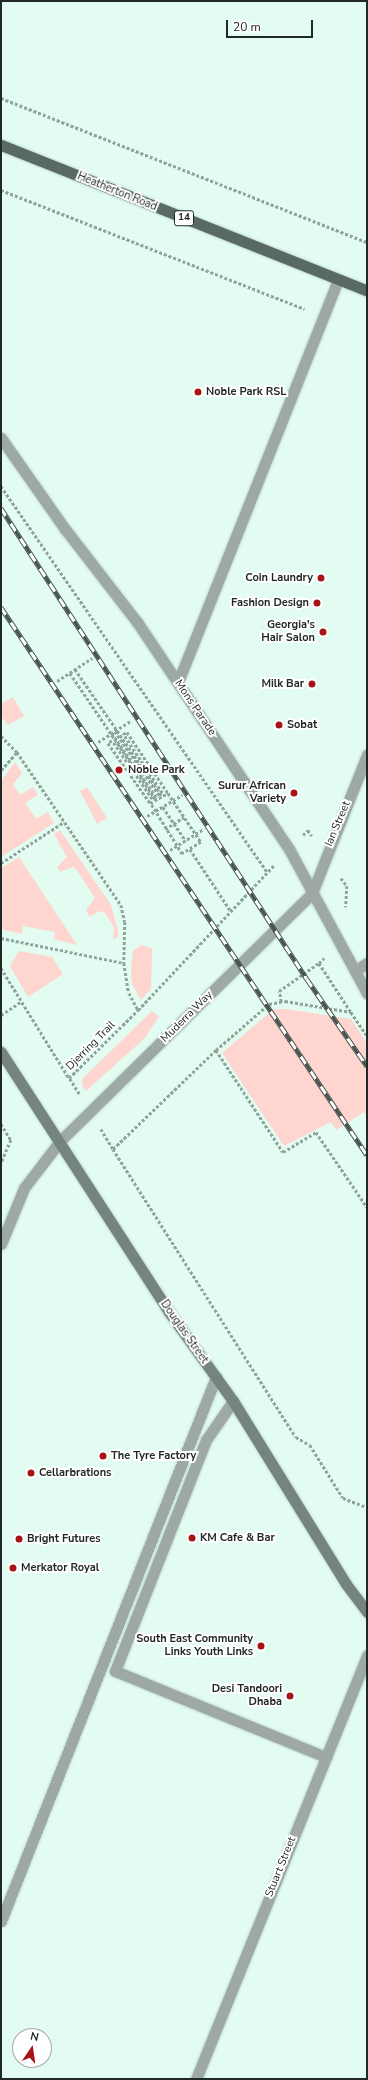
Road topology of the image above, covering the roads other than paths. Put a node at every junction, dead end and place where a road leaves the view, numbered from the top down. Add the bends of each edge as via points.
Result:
1 (1, 145) edge
2 (338, 280) junction
3 (367, 291) edge
4 (1, 438) edge
5 (178, 682) junction
6 (367, 755) edge
7 (312, 893) junction
8 (367, 963) edge
9 (355, 971) junction
10 (367, 993) edge
11 (1, 1052) edge
12 (60, 1141) junction
13 (1, 1244) edge
14 (216, 1377) junction
15 (233, 1401) junction
16 (367, 1612) edge
17 (367, 1655) edge
18 (326, 1757) junction
19 (1, 1921) edge
20 (196, 2079) edge

1 - 2 main road, Heatherton Road / 14
2 - 3 main road, Heatherton Road / 14
2 - 5 street
4 - 5 street, Mons Parade via 65,529 137,622
5 - 7 street, Mons Parade via 289,849
6 - 7 street, Ian Street
7 - 9 street, Mons Parade
7 - 12 street, Muderra Way
8 - 9 street
9 - 10 street, Mons Parade
11 - 12 main road, Douglas Street
12 - 13 street, Muderra Way via 24,1188
12 - 14 main road, Douglas Street via 169,1312
14 - 15 main road, Douglas Street
14 - 19 street
15 - 16 main road, Douglas Street via 342,1578
15 - 18 street via 206,1440 115,1671
17 - 18 street, Stuart Street
18 - 20 street, Stuart Street

